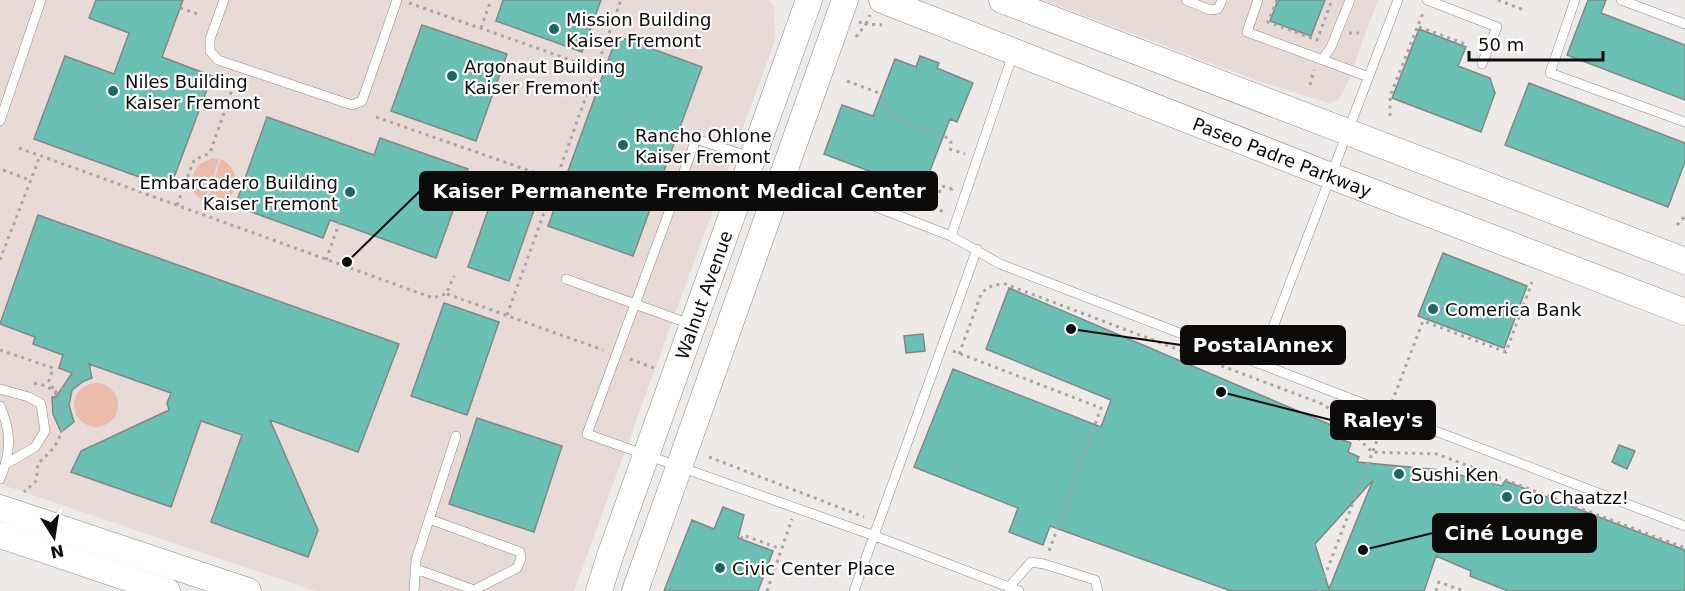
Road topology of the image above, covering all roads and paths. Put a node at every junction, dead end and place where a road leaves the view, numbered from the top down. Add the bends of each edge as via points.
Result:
1 (41, 0) edge
2 (224, 0) edge
3 (397, 0) edge
4 (491, 0) edge
5 (621, 0) edge
6 (809, 0) edge
7 (845, 0) edge
8 (882, 0) edge
9 (1002, 0) edge
10 (1186, 0) edge
11 (1222, 0) edge
12 (1258, 0) edge
13 (1276, 0) edge
14 (1332, 0) edge
15 (1350, 0) edge
16 (1398, 0) edge
17 (1427, 0) edge
18 (1498, 0) edge
19 (1575, 0) edge
20 (1621, 0) edge
21 (409, 3) dead end
22 (180, 8) dead end
23 (1526, 11) dead end
24 (1423, 12) dead end
25 (201, 15) dead end
26 (1685, 24) edge
27 (1419, 27) junction
28 (481, 28) junction
29 (1468, 45) dead end
30 (1014, 52) junction
31 (1319, 62) junction
32 (1482, 64) dead end
33 (596, 69) junction
34 (1369, 77) junction
35 (235, 81) dead end
36 (847, 81) dead end
37 (1310, 85) dead end
38 (1390, 116) dead end
39 (376, 117) dead end
40 (0, 121) edge
41 (1685, 122) edge
42 (1348, 132) junction
43 (19, 148) dead end
44 (965, 154) dead end
45 (40, 156) junction
46 (753, 158) junction
47 (3, 170) dead end
48 (784, 171) junction
49 (1331, 177) junction
50 (30, 180) junction
51 (556, 180) junction
52 (177, 205) junction
53 (344, 212) dead end
54 (1685, 216) edge
55 (1677, 225) dead end
56 (951, 236) junction
57 (977, 249) junction
58 (0, 260) edge
59 (326, 260) junction
60 (1685, 261) edge
61 (454, 276) dead end
62 (566, 279) dead end
63 (1532, 282) dead end
64 (446, 294) junction
65 (635, 305) junction
66 (1685, 312) edge
67 (507, 315) junction
68 (693, 325) junction
69 (942, 348) junction
70 (603, 350) dead end
71 (959, 354) junction
72 (630, 359) dead end
73 (82, 361) dead end
74 (1259, 364) junction
75 (657, 369) dead end
76 (0, 389) edge
77 (56, 392) dead end
78 (0, 406) edge
79 (1388, 413) junction
80 (456, 436) dead end
81 (1372, 452) junction
82 (647, 455) junction
83 (709, 457) dead end
84 (6, 464) junction
85 (679, 466) junction
86 (0, 479) edge
87 (0, 508) edge
88 (796, 508) junction
89 (865, 517) dead end
90 (429, 519) junction
91 (1685, 526) edge
92 (0, 535) edge
93 (875, 536) junction
94 (741, 539) dead end
95 (1685, 548) edge
96 (781, 549) junction
97 (1044, 564) junction
98 (416, 568) junction
99 (1009, 587) junction
100 (167, 591) edge
101 (248, 591) edge
102 (414, 591) edge
103 (599, 591) edge
104 (635, 591) edge
105 (767, 591) edge
106 (854, 591) edge
107 (1019, 591) edge
108 (1098, 591) edge
109 (1319, 591) edge
110 (1436, 591) edge
111 (1464, 591) edge

1 - 40 lane
2 - 3 lane via 210,39 210,51 219,60 352,105 362,101
4 - 28 path
5 - 33 path
6 - 46 main road, Walnut Avenue
7 - 48 main road, Walnut Avenue
8 - 30 main road, Paseo Padre Parkway
9 - 42 main road
10 - 11 lane via 1210,10 1218,9
12 - 31 lane via 1247,32
13 - 14 path via 1268,22 1317,40
15 - 31 lane via 1342,24
16 - 34 lane
17 - 32 lane via 1497,27
18 - 23 path
19 - 41 lane via 1550,73
20 - 26 lane
21 - 28 path
22 - 25 path
24 - 27 path
27 - 29 path
27 - 38 path via 1390,96
28 - 33 path
30 - 49 main road, Paseo Padre Parkway
30 - 56 lane
31 - 34 lane
31 - 37 path
33 - 51 path
34 - 42 lane
35 - 52 path via 210,153 194,160
36 - 44 path via 884,95 885,106 893,117 948,138 950,149
39 - 51 path
42 - 49 lane
42 - 60 main road
43 - 45 path
45 - 50 path
45 - 52 path
46 - 65 lane via 696,139
46 - 68 main road, Walnut Avenue
47 - 50 path
48 - 56 lane
48 - 85 main road, Walnut Avenue
49 - 66 main road, Paseo Padre Parkway
49 - 74 lane
50 - 58 path
51 - 67 path
52 - 59 path
53 - 59 path
54 - 55 path
56 - 57 lane
57 - 69 lane
57 - 74 lane via 1000,264
59 - 64 path via 433,298
61 - 64 path
62 - 65 lane
63 - 79 path via 1506,352 1423,321
64 - 67 path
65 - 68 lane
65 - 82 lane via 587,434
67 - 70 path
68 - 82 main road, Walnut Avenue
69 - 71 path
69 - 93 lane
71 - 81 path via 982,292 1005,284 1325,405
71 - 97 path via 1101,408
72 - 75 path
73 - 77 path via 72,386
74 - 79 lane
76 - 84 lane via 40,404 45,431 35,447
78 - 84 lane via 8,423
79 - 81 path
79 - 91 lane
80 - 90 lane
81 - 95 path via 1437,454
81 - 109 path
82 - 85 lane
82 - 103 main road, Walnut Avenue
83 - 89 path
84 - 86 lane
85 - 88 lane
85 - 104 main road, Walnut Avenue
87 - 101 main road
88 - 93 lane
88 - 96 path
90 - 98 lane
90 - 98 lane via 520,552 521,559 517,568 474,590
92 - 100 main road
93 - 99 lane
93 - 106 lane
94 - 96 path via 743,535
96 - 105 path
97 - 99 lane via 1031,562
97 - 108 lane via 1095,580
98 - 102 lane
99 - 107 lane
110 - 111 path via 1439,582

